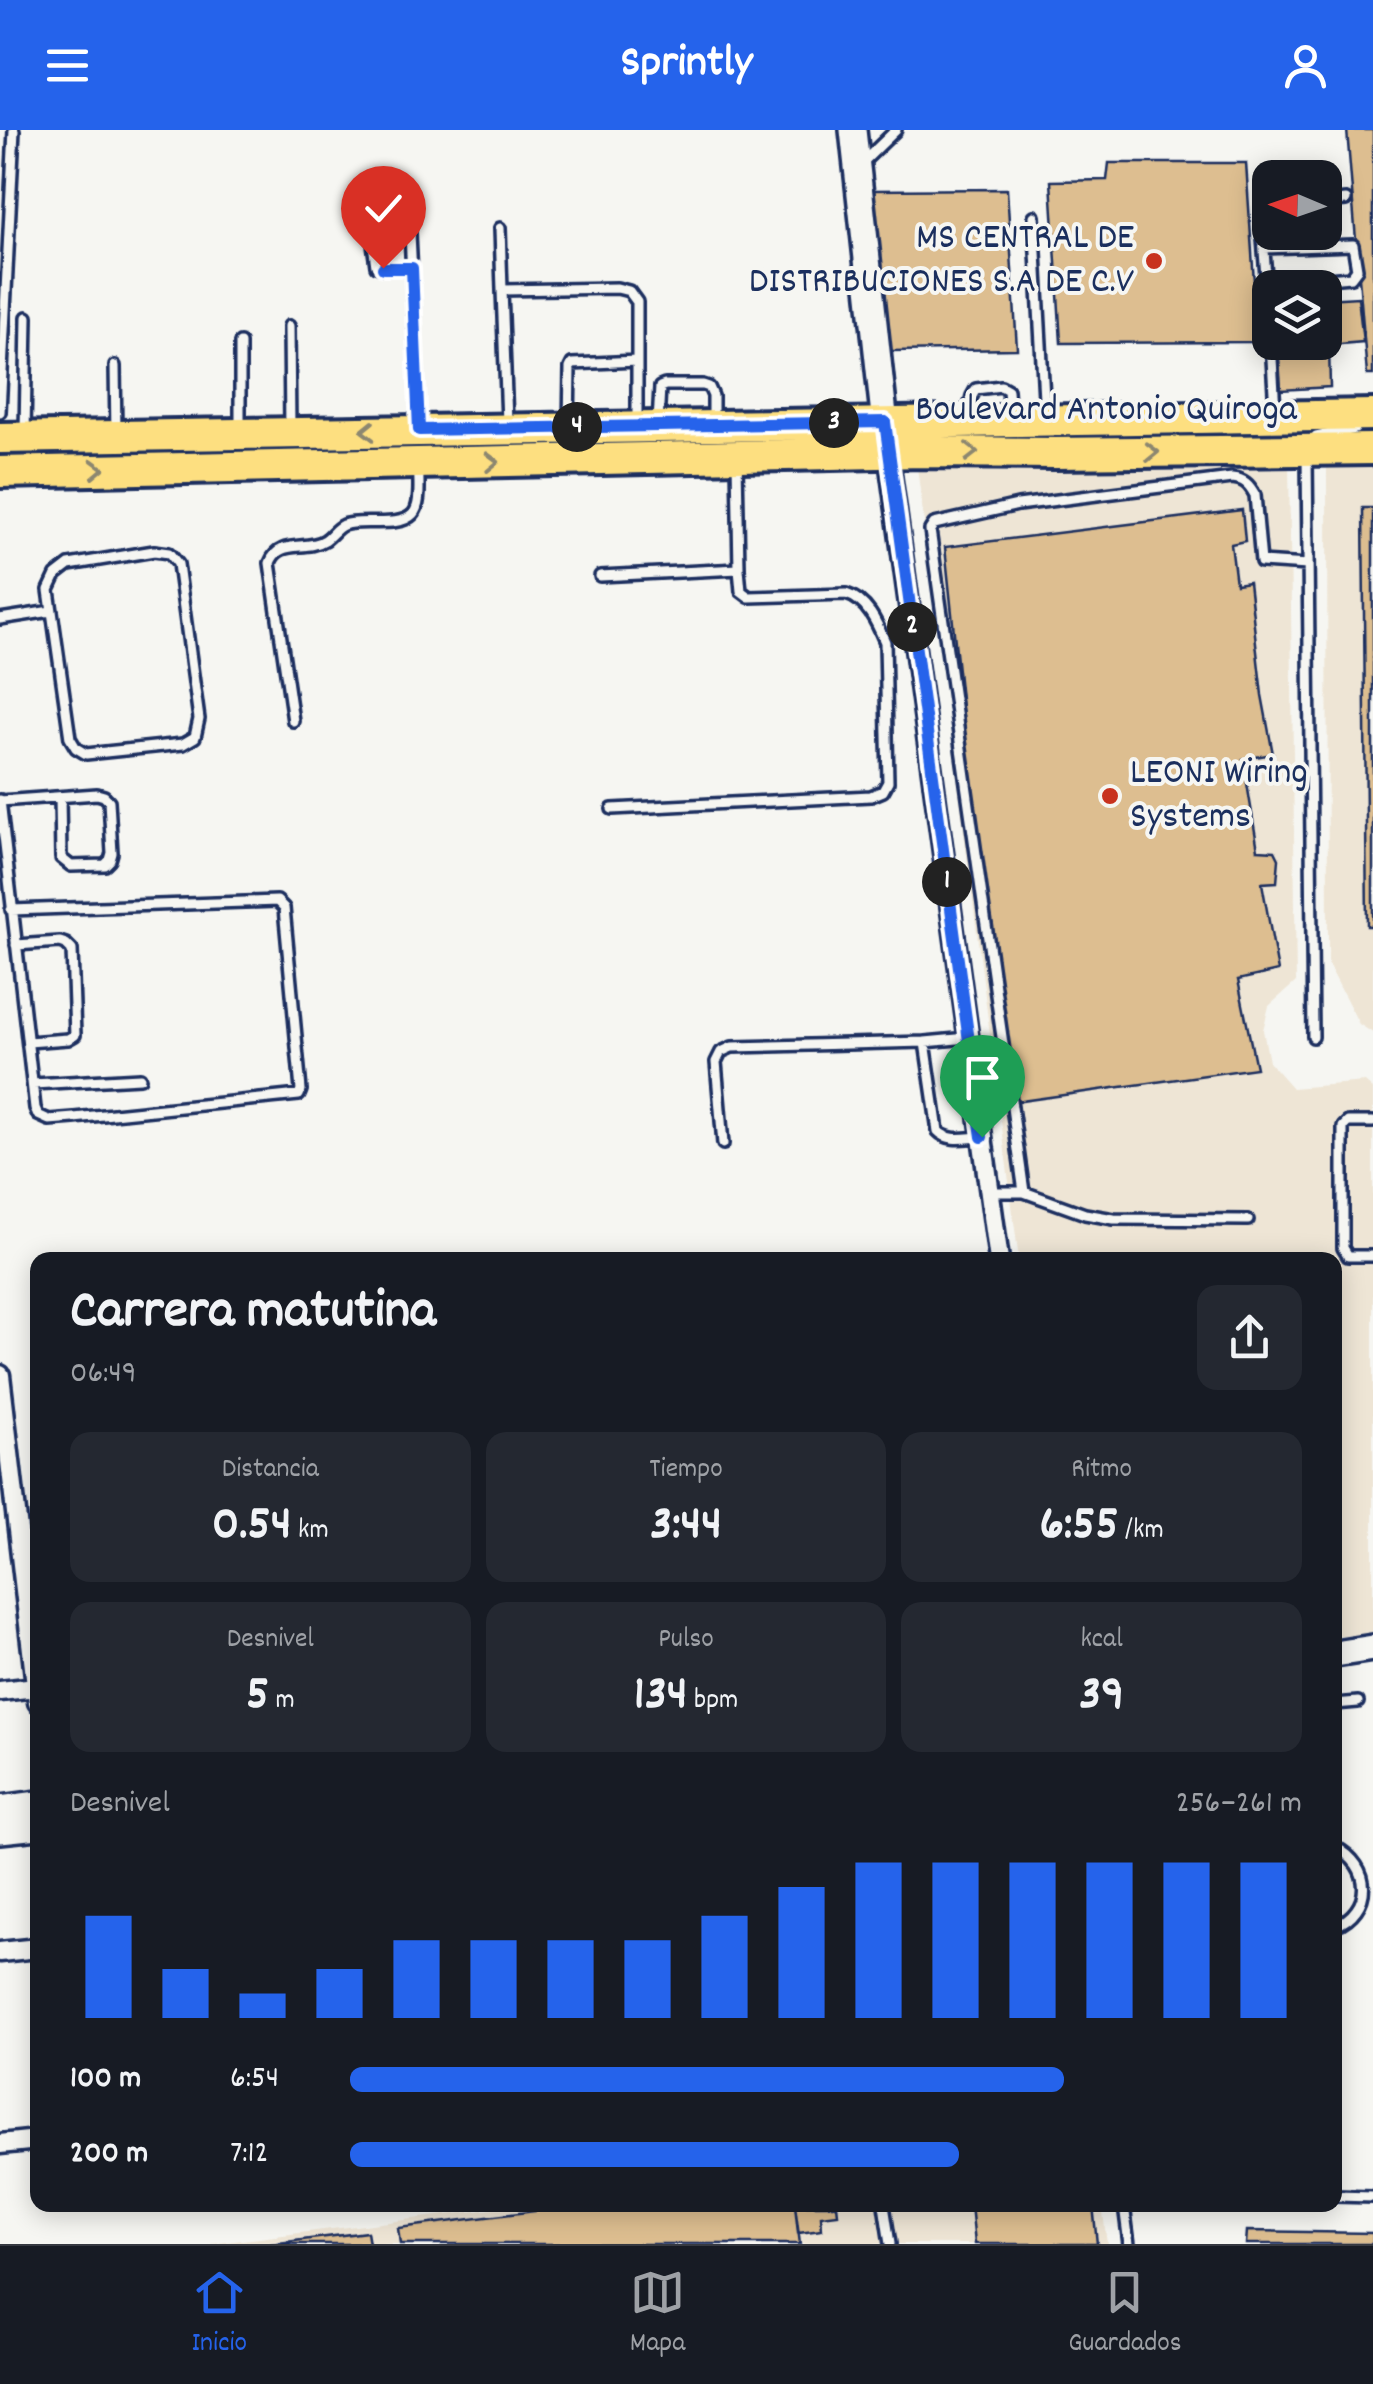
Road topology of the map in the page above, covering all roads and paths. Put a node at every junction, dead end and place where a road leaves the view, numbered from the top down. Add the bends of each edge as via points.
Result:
1 (14, 130) edge
2 (853, 130) edge
3 (896, 130) edge
4 (857, 168) junction
5 (1342, 200) edge
6 (1346, 200) dead end
7 (1034, 216) dead end
8 (500, 228) dead end
9 (1342, 245) edge
10 (412, 268) junction
11 (1342, 278) edge
12 (502, 290) junction
13 (27, 317) dead end
14 (289, 326) dead end
15 (240, 343) dead end
16 (1272, 360) edge
17 (637, 361) junction
18 (115, 366) dead end
19 (0, 412) edge
20 (1373, 415) edge
21 (1275, 417) junction
22 (1045, 420) junction
23 (714, 425) junction
24 (647, 426) junction
25 (1373, 426) edge
26 (508, 428) junction
27 (569, 428) junction
28 (419, 430) junction
29 (290, 432) junction
30 (240, 433) junction
31 (116, 436) junction
32 (12, 438) edge
33 (886, 438) junction
34 (1373, 449) edge
35 (1307, 450) junction
36 (737, 456) junction
37 (419, 464) junction
38 (12, 472) edge
39 (1308, 565) junction
40 (739, 569) junction
41 (600, 576) dead end
42 (52, 611) junction
43 (0, 619) edge
44 (293, 721) dead end
45 (60, 797) junction
46 (0, 800) edge
47 (612, 810) dead end
48 (12, 910) junction
49 (16, 945) junction
50 (1313, 1037) dead end
51 (968, 1038) junction
52 (28, 1042) junction
53 (924, 1042) junction
54 (140, 1078) dead end
55 (33, 1084) junction
56 (1373, 1122) edge
57 (982, 1137) junction
58 (723, 1144) dead end
59 (990, 1192) junction
60 (1024, 1192) junction
61 (1248, 1220) dead end
62 (998, 1252) edge
63 (1373, 1256) edge
64 (0, 1375) edge
65 (0, 1388) edge
66 (30, 1637) edge
67 (1373, 1648) edge
68 (1342, 1653) edge
69 (0, 1691) edge
70 (30, 1694) edge
71 (1358, 1702) dead end
72 (1342, 1703) edge
73 (30, 1805) edge
74 (0, 1809) edge
75 (30, 1827) edge
76 (0, 1830) edge
77 (1342, 1851) edge
78 (1342, 1923) edge
79 (30, 1949) edge
80 (0, 1952) edge
81 (30, 2141) edge
82 (0, 2144) edge
83 (1342, 2196) edge
84 (1373, 2197) edge
85 (885, 2212) edge
86 (1125, 2212) edge
87 (890, 2244) edge
88 (1129, 2244) edge

1 - 19 lane
2 - 4 street
3 - 4 lane
4 - 33 street
5 - 6 lane
7 - 22 lane
8 - 12 lane
9 - 11 lane via 1354,245 1356,269
10 - 10 lane via 410,233 377,230 374,263
10 - 28 lane
12 - 17 lane via 629,291 636,302
12 - 26 lane
13 - 32 lane
14 - 29 lane
15 - 30 lane
16 - 21 lane
17 - 24 lane
17 - 27 lane via 572,364
18 - 31 lane
20 - 21 main road, Boulevard Antonio Quiroga
21 - 22 main road, Boulevard Antonio Quiroga
22 - 33 main road, Boulevard Antonio Quiroga via 966,420
23 - 24 main road, Boulevard Antonio Quiroga
23 - 24 lane via 709,387 665,385
23 - 33 main road, Boulevard Antonio Quiroga
24 - 27 main road, Boulevard Antonio Quiroga
25 - 35 lane via 1320,435
26 - 27 main road, Boulevard Antonio Quiroga
26 - 28 main road, Boulevard Antonio Quiroga
28 -> 29 main road, Boulevard Antonio Quiroga
29 - 30 main road, Boulevard Antonio Quiroga
30 - 31 main road, Boulevard Antonio Quiroga
31 - 32 main road, Boulevard Antonio Quiroga
32 - 38 lane
33 -> 35 main road, Boulevard Antonio Quiroga
33 - 36 main road, Boulevard Antonio Quiroga
33 - 51 street
34 - 35 main road, Boulevard Antonio Quiroga
35 - 39 lane
37 -> 36 main road, Boulevard Antonio Quiroga
36 - 40 lane
38 -> 37 main road, Boulevard Antonio Quiroga
37 - 44 lane via 418,505 403,520 341,526 324,541 274,553 270,563
39 - 50 lane
39 - 60 lane via 1261,562 1255,495 1242,479 1232,478 1018,505 930,530
40 - 41 lane
40 - 47 lane via 740,591 749,597 846,594 877,621 886,642 888,782 871,796
42 - 42 lane via 49,590 70,565 169,554 178,564 196,737 86,754 76,748
42 - 43 lane
45 - 45 lane via 60,858 70,866 110,860 109,801 97,794
45 - 46 lane
46 - 48 lane
48 - 49 lane
48 - 55 lane via 277,901 284,908 299,1094 48,1120 35,1108
49 - 52 lane
49 - 52 lane via 60,942 72,950 75,1035
51 - 53 lane
51 - 57 street
52 - 55 lane
53 - 57 lane via 938,1131 950,1138
53 - 58 lane via 721,1052 716,1062
54 - 55 lane
56 - 63 lane via 1345,1123 1343,1161 1343,1248 1348,1256
57 - 59 street
59 - 60 lane
59 - 62 street
60 - 61 lane via 1114,1219
64 - 65 street
65 - 66 street
67 - 68 street
69 - 70 street
71 - 72 lane
73 - 74 street
75 - 76 street
77 - 78 lane via 1366,1878 1365,1900 1356,1916
79 - 80 street
81 - 82 street
83 - 84 lane
85 - 87 lane
86 - 88 lane

